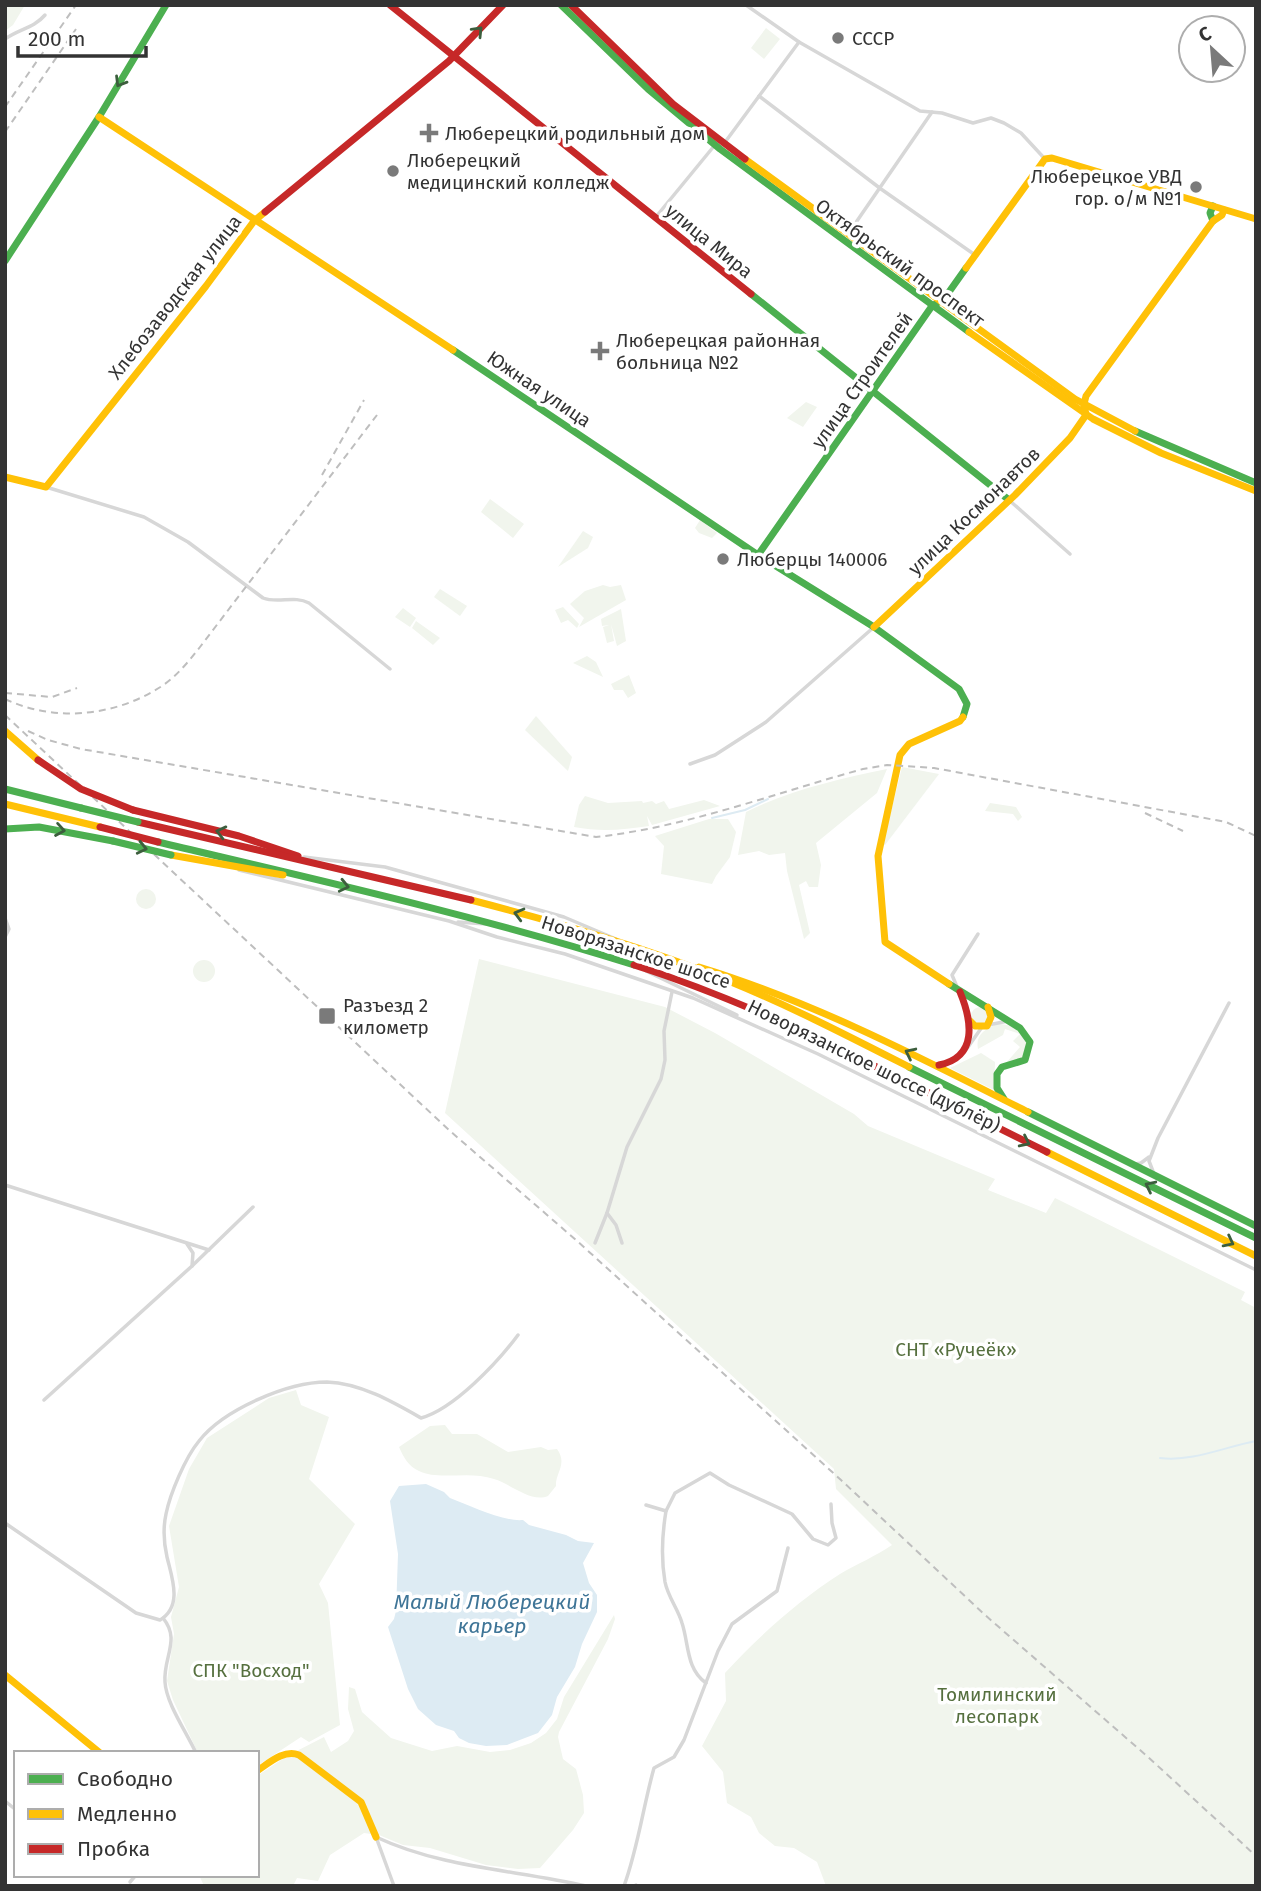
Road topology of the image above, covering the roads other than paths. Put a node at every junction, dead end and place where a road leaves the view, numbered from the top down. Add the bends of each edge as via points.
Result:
1 (166, 5) edge
2 (390, 5) edge
3 (503, 5) edge
4 (561, 5) edge
5 (571, 5) edge
6 (747, 5) edge
7 (45, 15) dead end
8 (5, 39) edge
9 (799, 42) junction
10 (453, 57) junction
11 (759, 96) junction
12 (932, 112) junction
13 (99, 117) junction
14 (720, 144) junction
15 (1045, 159) junction
16 (881, 189) junction
17 (1213, 206) junction
18 (1224, 209) junction
19 (655, 218) junction
20 (1256, 219) edge
21 (254, 221) junction
22 (1213, 221) junction
23 (847, 235) junction
24 (975, 255) junction
25 (5, 261) edge
26 (936, 304) junction
27 (873, 392) junction
28 (1084, 404) junction
29 (1086, 415) junction
30 (5, 477) edge
31 (1256, 483) edge
32 (46, 487) junction
33 (1256, 491) edge
34 (1009, 500) junction
35 (1070, 554) dead end
36 (758, 555) junction
37 (874, 627) junction
38 (390, 669) dead end
39 (5, 731) edge
40 (690, 764) dead end
41 (5, 789) edge
42 (5, 804) edge
43 (5, 829) edge
44 (301, 857) junction
45 (218, 865) junction
46 (332, 867) junction
47 (317, 880) junction
48 (5, 918) edge
49 (449, 921) junction
50 (505, 926) junction
51 (978, 934) dead end
52 (5, 937) edge
53 (628, 944) junction
54 (678, 962) junction
55 (628, 963) junction
56 (673, 991) junction
57 (959, 991) junction
58 (1229, 1003) dead end
59 (986, 1006) junction
60 (968, 1016) junction
61 (1010, 1021) junction
62 (754, 1024) junction
63 (984, 1027) junction
64 (966, 1050) junction
65 (935, 1065) junction
66 (1004, 1099) junction
67 (1150, 1155) junction
68 (1133, 1164) junction
69 (1154, 1174) junction
70 (5, 1185) edge
71 (253, 1208) dead end
72 (607, 1213) junction
73 (1256, 1226) edge
74 (1256, 1238) edge
75 (182, 1241) junction
76 (595, 1243) dead end
77 (622, 1243) dead end
78 (209, 1250) junction
79 (1256, 1255) edge
80 (192, 1266) junction
81 (1256, 1270) edge
82 (518, 1335) dead end
83 (44, 1400) dead end
84 (831, 1504) dead end
85 (646, 1505) dead end
86 (666, 1511) junction
87 (5, 1523) edge
88 (788, 1548) dead end
89 (163, 1618) junction
90 (5, 1675) edge
91 (706, 1683) junction
92 (98, 1751) edge
93 (196, 1751) edge
94 (259, 1770) edge
95 (376, 1837) junction
96 (134, 1877) edge
97 (130, 1882) dead end
98 (394, 1886) edge
99 (586, 1886) edge
100 (624, 1886) edge

1 -> 13 main road
2 - 10 main road, улица Мира
10 -> 3 main road, Хлебозаводская улица
4 - 14 main road, Октябрьский проспект via 648,89
5 - 14 main road, Октябрьский проспект
6 - 9 street
7 - 8 street
9 - 11 street
9 - 12 street via 920,111
10 - 19 main road, улица Мира
10 - 21 main road, Хлебозаводская улица
11 - 14 street
11 - 16 street
12 - 15 street via 973,123 991,118 1004,123 1021,133
12 - 16 street
13 - 21 main road, Южная улица
13 - 25 main road
14 - 19 street
14 - 23 main road, Октябрьский проспект
14 - 26 main road, Октябрьский проспект
15 - 17 main road
15 - 24 main road, улица Строителей
16 - 23 street
16 - 24 street
17 - 18 main road
17 - 22 main road
18 - 20 main road
18 - 22 main road
19 - 27 main road, улица Мира
21 - 32 main road, Хлебозаводская улица
21 - 36 main road, Южная улица
22 - 28 main road
23 - 26 main road, Октябрьский проспект
24 - 26 main road, улица Строителей
26 - 27 main road, улица Строителей
26 - 28 main road, Октябрьский проспект
26 - 29 main road, Октябрьский проспект
27 - 34 main road, улица Мира
27 - 36 main road, улица Строителей
28 - 29 main road
28 - 31 main road, Октябрьский проспект via 1168,449
29 - 33 main road, Октябрьский проспект via 1164,455
29 - 34 main road, улица Космонавтов via 1070,438
30 - 32 main road
32 - 38 street via 150,520 263,598 309,603
34 - 35 street
34 - 37 main road, улица Космонавтов
36 - 37 main road, Южная улица
37 - 40 street, улица Космонавтов via 766,722 715,755
37 - 57 main road, Южная улица via 960,689 967,704 960,721 903,750 878,856 885,942
44 -> 39 main road, bridge via 239,836 133,810 81,789
41 - 46 main road, Новорязанское шоссе, bridge
42 - 47 main road, Новорязанское шоссе, bridge
43 -> 45 main road, bridge via 39,827
44 - 46 main road
44 - 53 street via 385,867 574,920
45 - 47 main road
45 - 49 street, Новорязанское шоссе (дублёр)
53 -> 46 main road, Новорязанское шоссе
47 -> 50 main road, Новорязанское шоссе
48 - 52 street via 9,929
49 - 50 street
49 - 56 street, Новорязанское шоссе (дублёр)
50 - 55 main road, Новорязанское шоссе
51 - 57 street via 952,975
53 - 54 main road, Новорязанское шоссе
65 -> 54 main road, Новорязанское шоссе (дублёр) via 751,983
74 -> 54 main road, Новорязанское шоссе via 752,990
55 - 62 street
55 -> 79 main road, Новорязанское шоссе via 694,984 774,1018
56 - 62 street, Новорязанское шоссе (дублёр)
56 - 72 street via 664,1031 661,1079 627,1147
57 - 59 main road
57 - 60 main road
58 - 67 street
59 - 60 main road via 975,1006
59 - 61 main road
59 - 63 main road via 991,1017
60 - 63 main road via 975,1026
60 - 64 main road
61 - 63 street
61 - 66 main road via 1030,1042 1026,1060 1001,1068 997,1074 998,1092
62 - 81 street, Новорязанское шоссе (дублёр)
63 - 64 street
64 - 65 main road via 948,1064
65 - 66 main road, Новорязанское шоссе (дублёр)
66 - 68 main road, Новорязанское шоссе (дублёр)
67 - 68 street
67 - 69 street
68 - 69 main road, Новорязанское шоссе (дублёр)
69 - 73 main road, Новорязанское шоссе (дублёр)
70 - 75 street
71 - 78 street
72 - 76 street
72 - 77 street
75 - 78 street
75 - 80 street via 193,1252
78 - 80 street
80 - 83 street
82 - 89 street via 468,1387 421,1418 369,1391 326,1382 264,1397 212,1427 198,1442 169,1500 164,1534 176,1591
84 - 86 street via 836,1538 828,1545 813,1539 792,1514 710,1473 675,1493
85 - 86 street
86 - 91 street via 662,1556 666,1584 697,1677
87 - 89 street via 136,1613
88 - 91 street via 777,1591 732,1624
89 - 93 street via 172,1634 165,1675 167,1693
90 - 92 main road
91 - 100 street via 684,1741 674,1757 654,1768
94 - 95 main road via 282,1755 299,1755 361,1801
95 - 98 street
95 - 99 street via 475,1866
96 - 97 street

